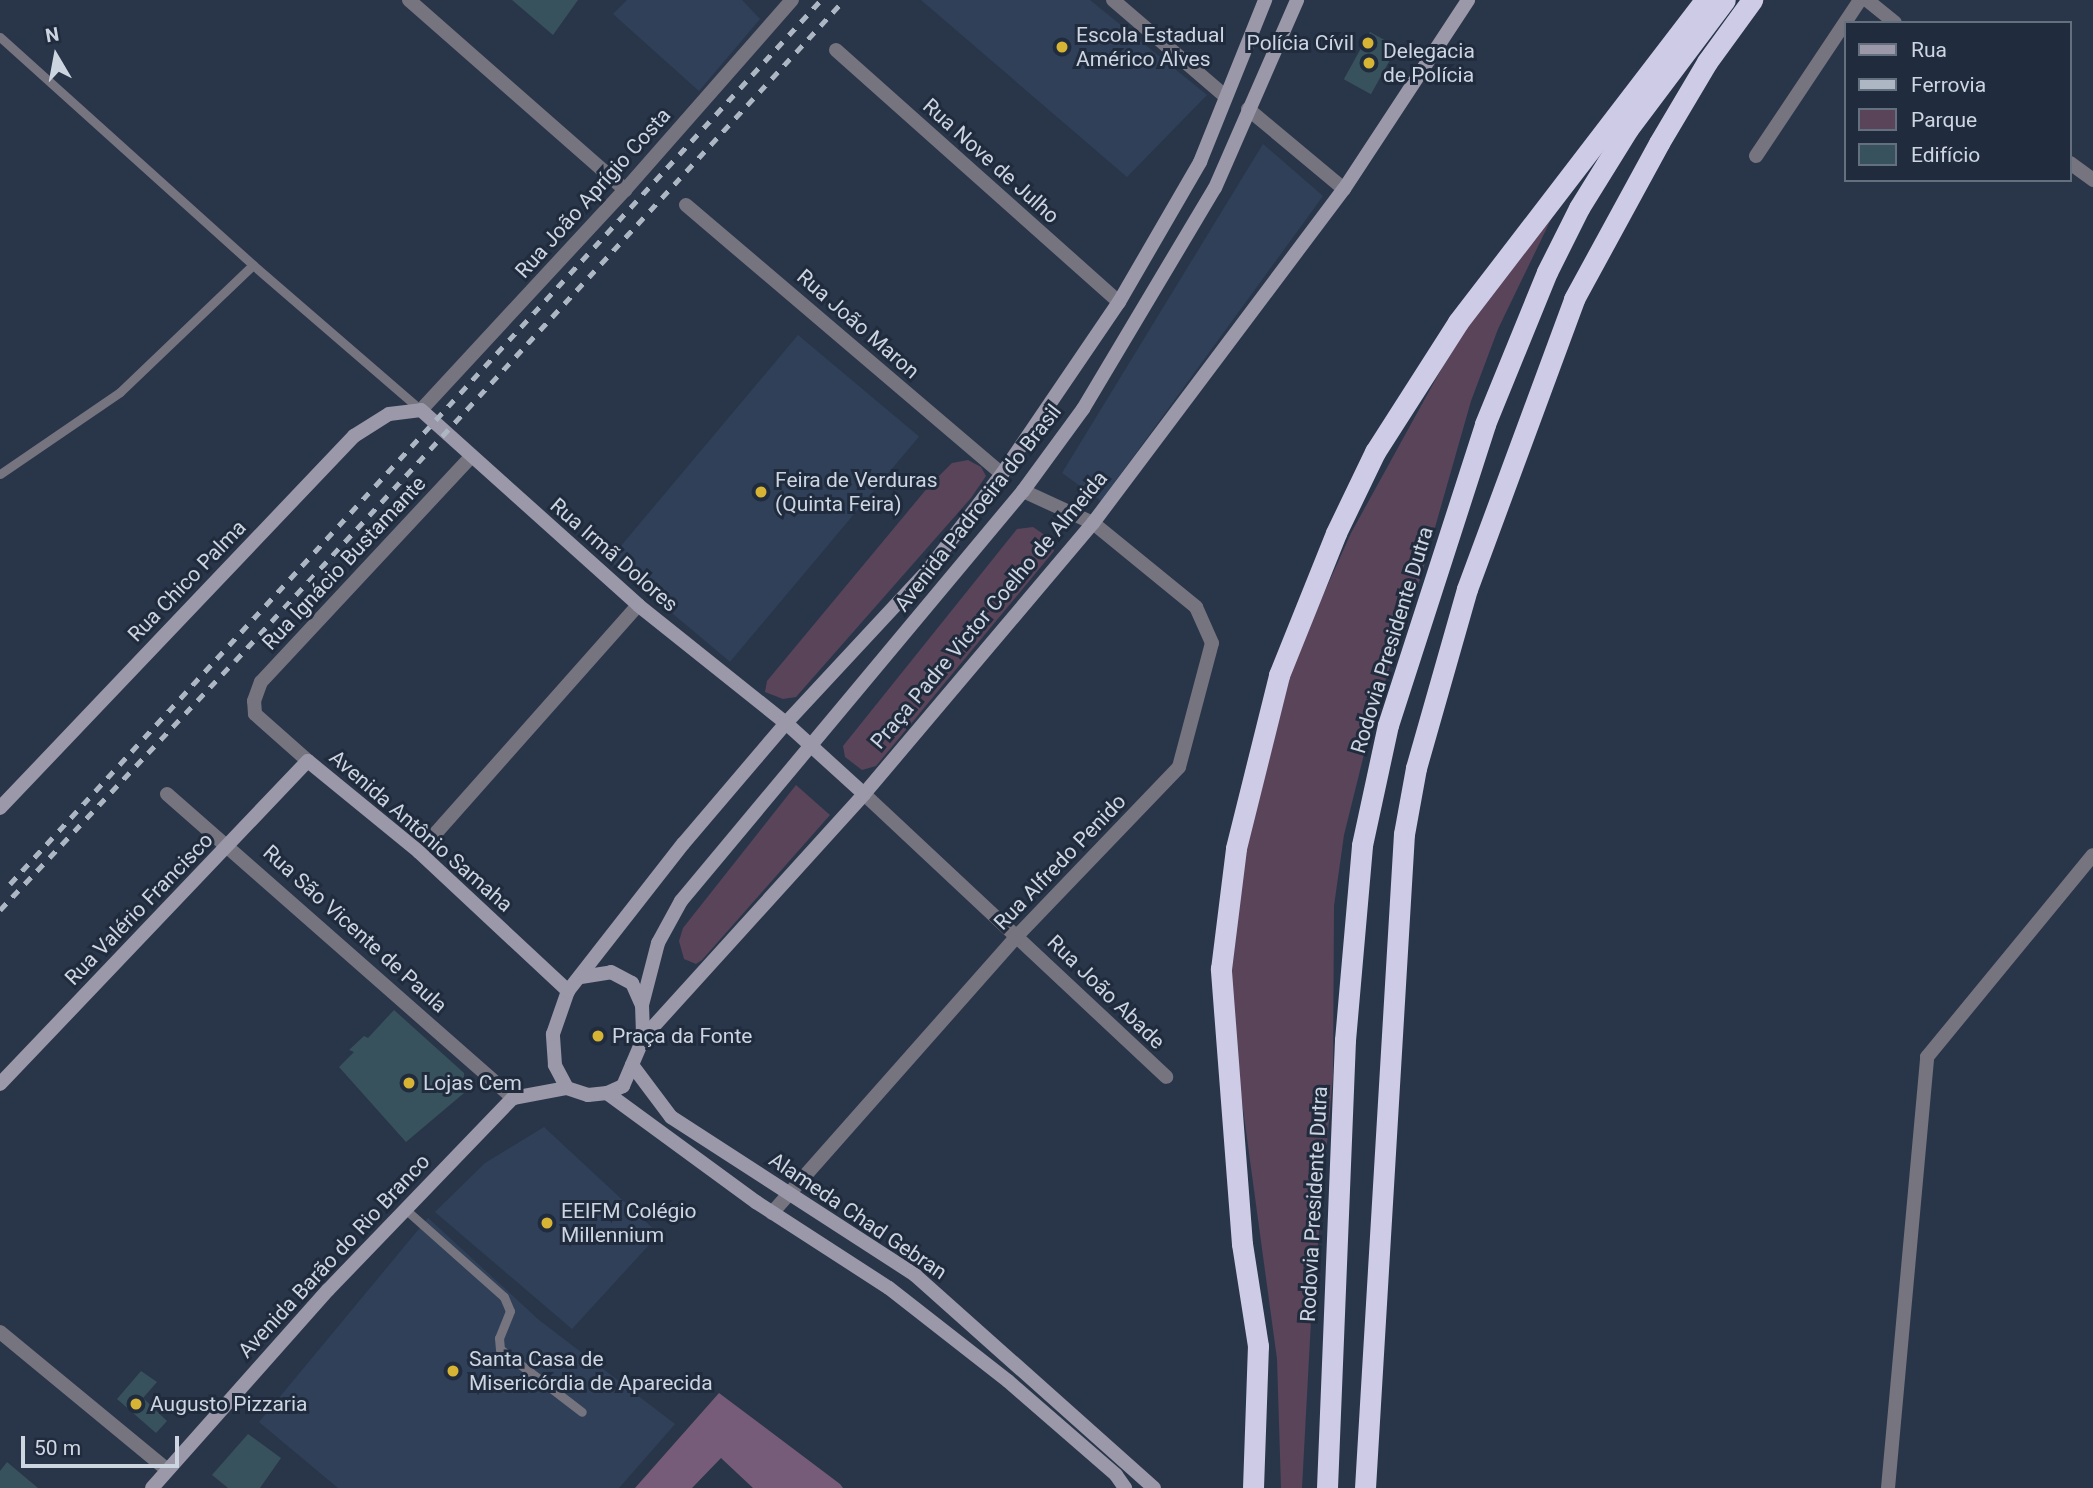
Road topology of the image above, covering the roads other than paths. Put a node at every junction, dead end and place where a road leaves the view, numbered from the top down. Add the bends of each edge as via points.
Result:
1 (409, 0) edge
2 (1113, 0) edge
3 (1265, 0) edge
4 (1297, 0) edge
5 (1468, 0) edge
6 (1705, 0) edge
7 (1725, 0) edge
8 (1752, 0) edge
9 (1860, 0) edge
10 (1867, 0) edge
11 (786, 2) edge
12 (1846, 21) edge
13 (1893, 21) edge
14 (1844, 24) edge
15 (0, 37) edge
16 (836, 50) dead end
17 (1224, 96) junction
18 (1248, 109) junction
19 (1756, 156) dead end
20 (2072, 164) edge
21 (2093, 180) edge
22 (1344, 189) junction
23 (625, 190) junction
24 (686, 205) dead end
25 (253, 265) junction
26 (1119, 302) junction
27 (421, 410) junction
28 (471, 457) junction
29 (0, 474) edge
30 (1002, 474) junction
31 (1023, 491) junction
32 (1093, 523) junction
33 (638, 605) junction
34 (254, 701) joint
35 (786, 723) junction
36 (810, 744) junction
37 (308, 761) junction
38 (167, 794) dead end
39 (864, 794) junction
40 (0, 808) edge
41 (229, 845) junction
42 (419, 852) junction
43 (2093, 855) edge
44 (1017, 936) junction
45 (581, 977) junction
46 (568, 991) junction
47 (642, 1005) junction
48 (643, 1038) junction
49 (632, 1065) junction
50 (1166, 1077) dead end
51 (0, 1084) edge
52 (567, 1088) junction
53 (607, 1093) junction
54 (513, 1098) junction
55 (789, 1193) junction
56 (405, 1209) junction
57 (772, 1213) junction
58 (876, 1249) junction
59 (863, 1271) junction
60 (0, 1332) edge
61 (1042, 1387) junction
62 (1031, 1400) junction
63 (582, 1412) dead end
64 (166, 1469) junction
65 (152, 1488) edge
66 (1125, 1488) edge
67 (1154, 1488) edge
68 (1253, 1488) edge
69 (1327, 1488) edge
70 (1365, 1488) edge
71 (1888, 1488) edge

1 - 23 street
2 - 17 street
3 - 17 main road, Avenida Padroeira do Brasil
4 - 18 main road, Avenida Padroeira do Brasil
5 - 22 main road, Praça Padre Victor Coelho de Almeida
6 - 68 highway via 1458,322 1375,452 1336,533 1275,687 1236,848 1221,969 1242,1244 1258,1346
7 - 69 highway, Rodovia Presidente Dutra via 1628,129 1579,208 1542,284 1485,424 1388,724 1362,845 1345,1040
8 - 70 highway via 1707,62 1658,143 1574,299 1467,589 1416,768 1404,834
9 - 12 street
10 - 13 street
11 - 23 street, Rua João Aprígio Costa
14 - 19 street
15 - 25 lane
16 - 26 street, Rua Nove de Julho
17 - 26 main road, Avenida Padroeira do Brasil via 1200,162
18 - 22 street
18 - 31 main road, Avenida Padroeira do Brasil via 1215,188 1169,269 1076,418
20 - 21 street
22 - 32 main road, Praça Padre Victor Coelho de Almeida
23 - 27 street, Rua João Aprígio Costa
24 - 30 street, Rua João Maron
25 - 27 lane
25 - 29 lane via 120,392
26 - 30 main road, Avenida Padroeira do Brasil
27 - 28 main road, Rua Irmã Dolores
27 - 40 main road, Rua Chico Palma via 389,414 354,436
28 - 33 main road, Rua Irmã Dolores
28 - 34 street, Rua Ignácio Bustamante via 261,682
30 - 35 main road, Avenida Padroeira do Brasil via 928,570
31 - 32 street
31 - 36 main road, Avenida Padroeira do Brasil
32 - 39 main road, Praça Padre Victor Coelho de Almeida
32 - 44 street, Rua Alfredo Penido via 1196,607 1212,643 1179,767
33 - 35 main road, Rua Irmã Dolores
33 - 42 street
34 - 37 street, Avenida Antônio Samaha via 255,714
35 - 36 main road, Rua Irmã Dolores
35 - 45 main road, Avenida Padroeira do Brasil via 683,844
36 - 39 main road, Rua Irmã Dolores
36 - 47 main road, Avenida Padroeira do Brasil via 681,901 658,943
37 - 41 main road, Rua Valério Francisco
37 - 42 main road, Avenida Antônio Samaha
38 - 41 street, Rua São Vicente de Paula
39 - 44 street, Rua João Abade
39 - 48 main road, Praça Padre Victor Coelho de Almeida
41 - 51 main road, Rua Valério Francisco
41 - 54 street, Rua São Vicente de Paula
42 - 46 main road, Avenida Antônio Samaha
43 - 71 street via 1927,1057
44 - 50 street, Rua João Abade
44 - 55 street, Rua Alfredo Penido
45 - 46 main road
45 - 47 main road via 611,972 632,983
46 - 52 main road via 553,1034 555,1065
47 - 48 main road
48 - 49 main road
49 - 53 main road via 623,1086
49 - 55 main road, Alameda Chad Gebran via 671,1117
52 - 53 main road via 588,1095
52 - 54 main road
53 - 57 main road, Alameda Chad Gebran
54 - 56 main road, Avenida Barão do Rio Branco
55 - 57 street, Rua Alfredo Penido
55 - 58 main road, Alameda Chad Gebran
56 - 63 lane via 504,1297 510,1311 499,1338 500,1349
56 - 64 main road, Avenida Barão do Rio Branco
57 - 59 main road, Alameda Chad Gebran
58 - 59 main road
58 - 61 main road, Alameda Chad Gebran via 915,1275
59 - 62 main road, Alameda Chad Gebran
60 - 64 street
61 - 62 main road
61 - 67 main road, Alameda Chad Gebran
62 - 66 main road, Alameda Chad Gebran
64 - 65 main road, Avenida Barão do Rio Branco

